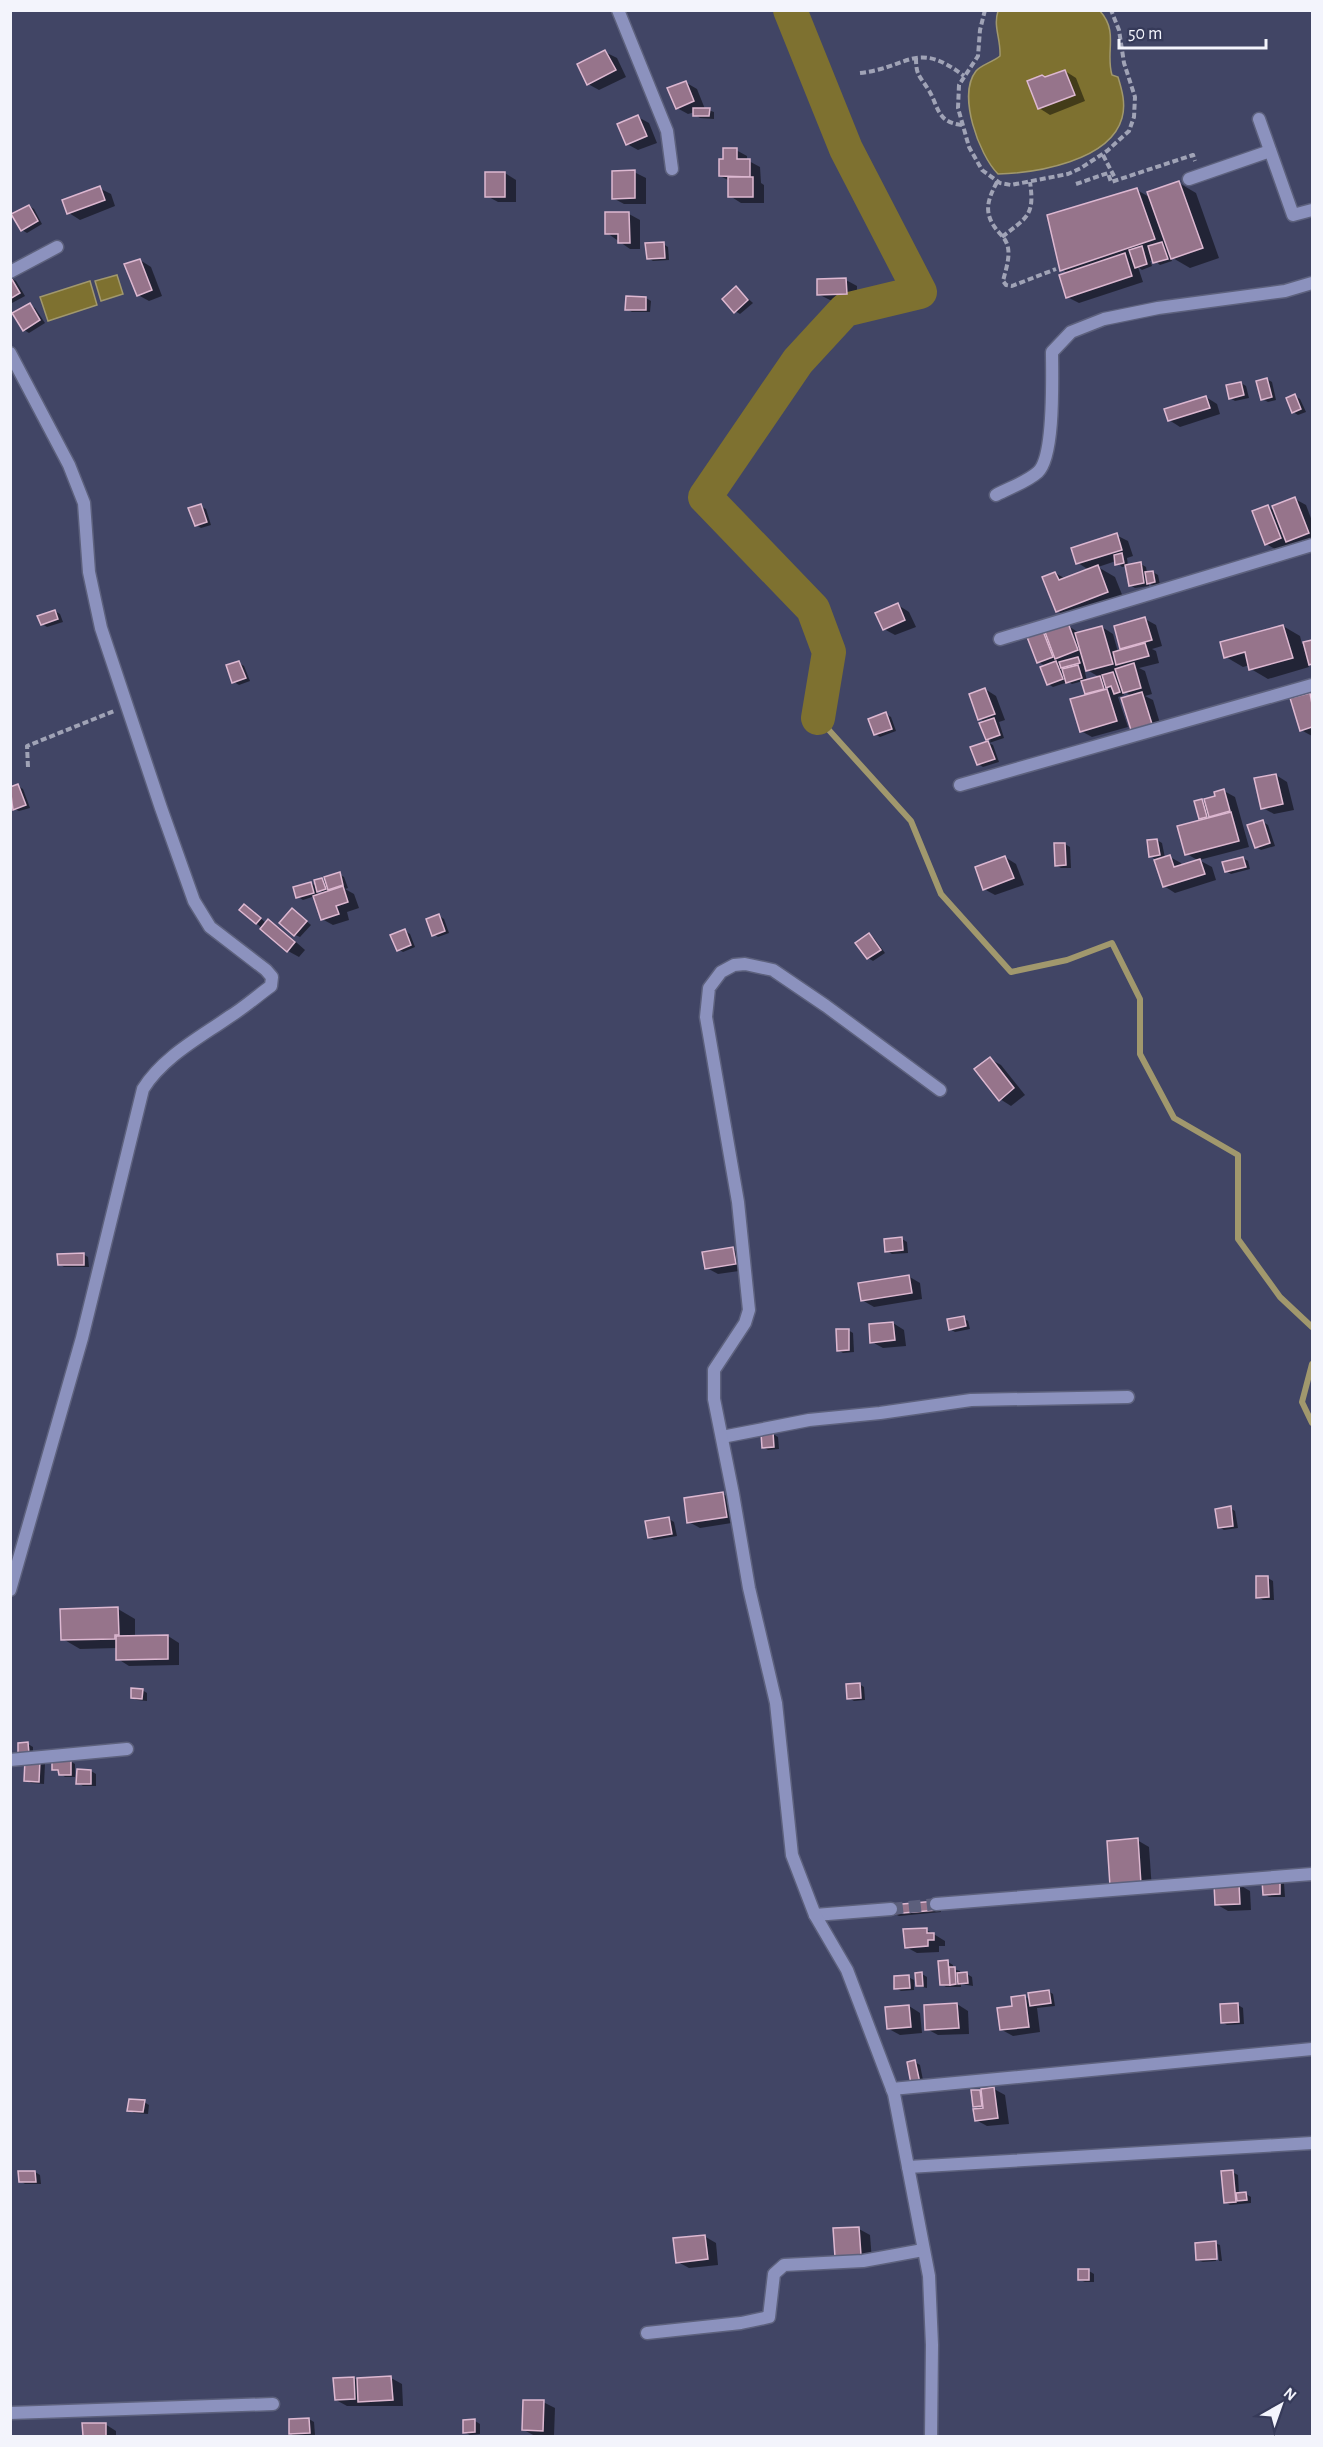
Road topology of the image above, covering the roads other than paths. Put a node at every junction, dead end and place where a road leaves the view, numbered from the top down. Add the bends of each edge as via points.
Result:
1 (618, 10) edge
2 (1259, 119) dead end
3 (1270, 151) junction
4 (672, 169) dead end
5 (1195, 177) road end
6 (1312, 210) edge
7 (57, 247) dead end
8 (10, 272) edge
9 (1312, 283) edge
10 (10, 353) edge
11 (996, 495) dead end
12 (1312, 545) edge
13 (1000, 639) dead end
14 (1312, 685) edge
15 (960, 785) dead end
16 (940, 1090) dead end
17 (1128, 1397) dead end
18 (722, 1437) junction
19 (10, 1590) edge
20 (127, 1749) dead end
21 (10, 1760) edge
22 (1312, 1874) edge
23 (936, 1904) tunnel mouth
24 (891, 1909) tunnel mouth
25 (814, 1915) junction
26 (1312, 2049) edge
27 (892, 2089) junction
28 (1312, 2143) edge
29 (908, 2167) junction
30 (923, 2250) junction
31 (647, 2333) dead end
32 (273, 2404) dead end
33 (10, 2413) edge
34 (931, 2436) edge

1 - 4 street via 667,131
2 - 3 street
3 - 5 street
3 - 6 street via 1293,215
7 - 8 street
9 - 11 street via 1284,291 1158,308 1104,319 1071,332 1052,352 1046,461 1037,472
10 - 19 street via 69,465 84,503 89,572 101,628 194,901 210,927 272,977 271,986 192,1042 150,1077 143,1089 82,1338
12 - 13 street
14 - 15 street
16 - 18 street via 773,970 734,965 721,972 709,988 706,1017 738,1202 749,1310 745,1323 714,1370 714,1399
17 - 18 street via 971,1400 809,1420
18 - 25 street via 749,1588 776,1703 792,1855
20 - 21 street
22 - 23 street
24 - 25 street
25 - 27 street via 847,1970
26 - 27 street
27 - 29 street
28 - 29 street
29 - 30 street
30 - 31 street via 863,2261 784,2265 774,2274 769,2317
30 - 34 street via 931,2302
32 - 33 street

